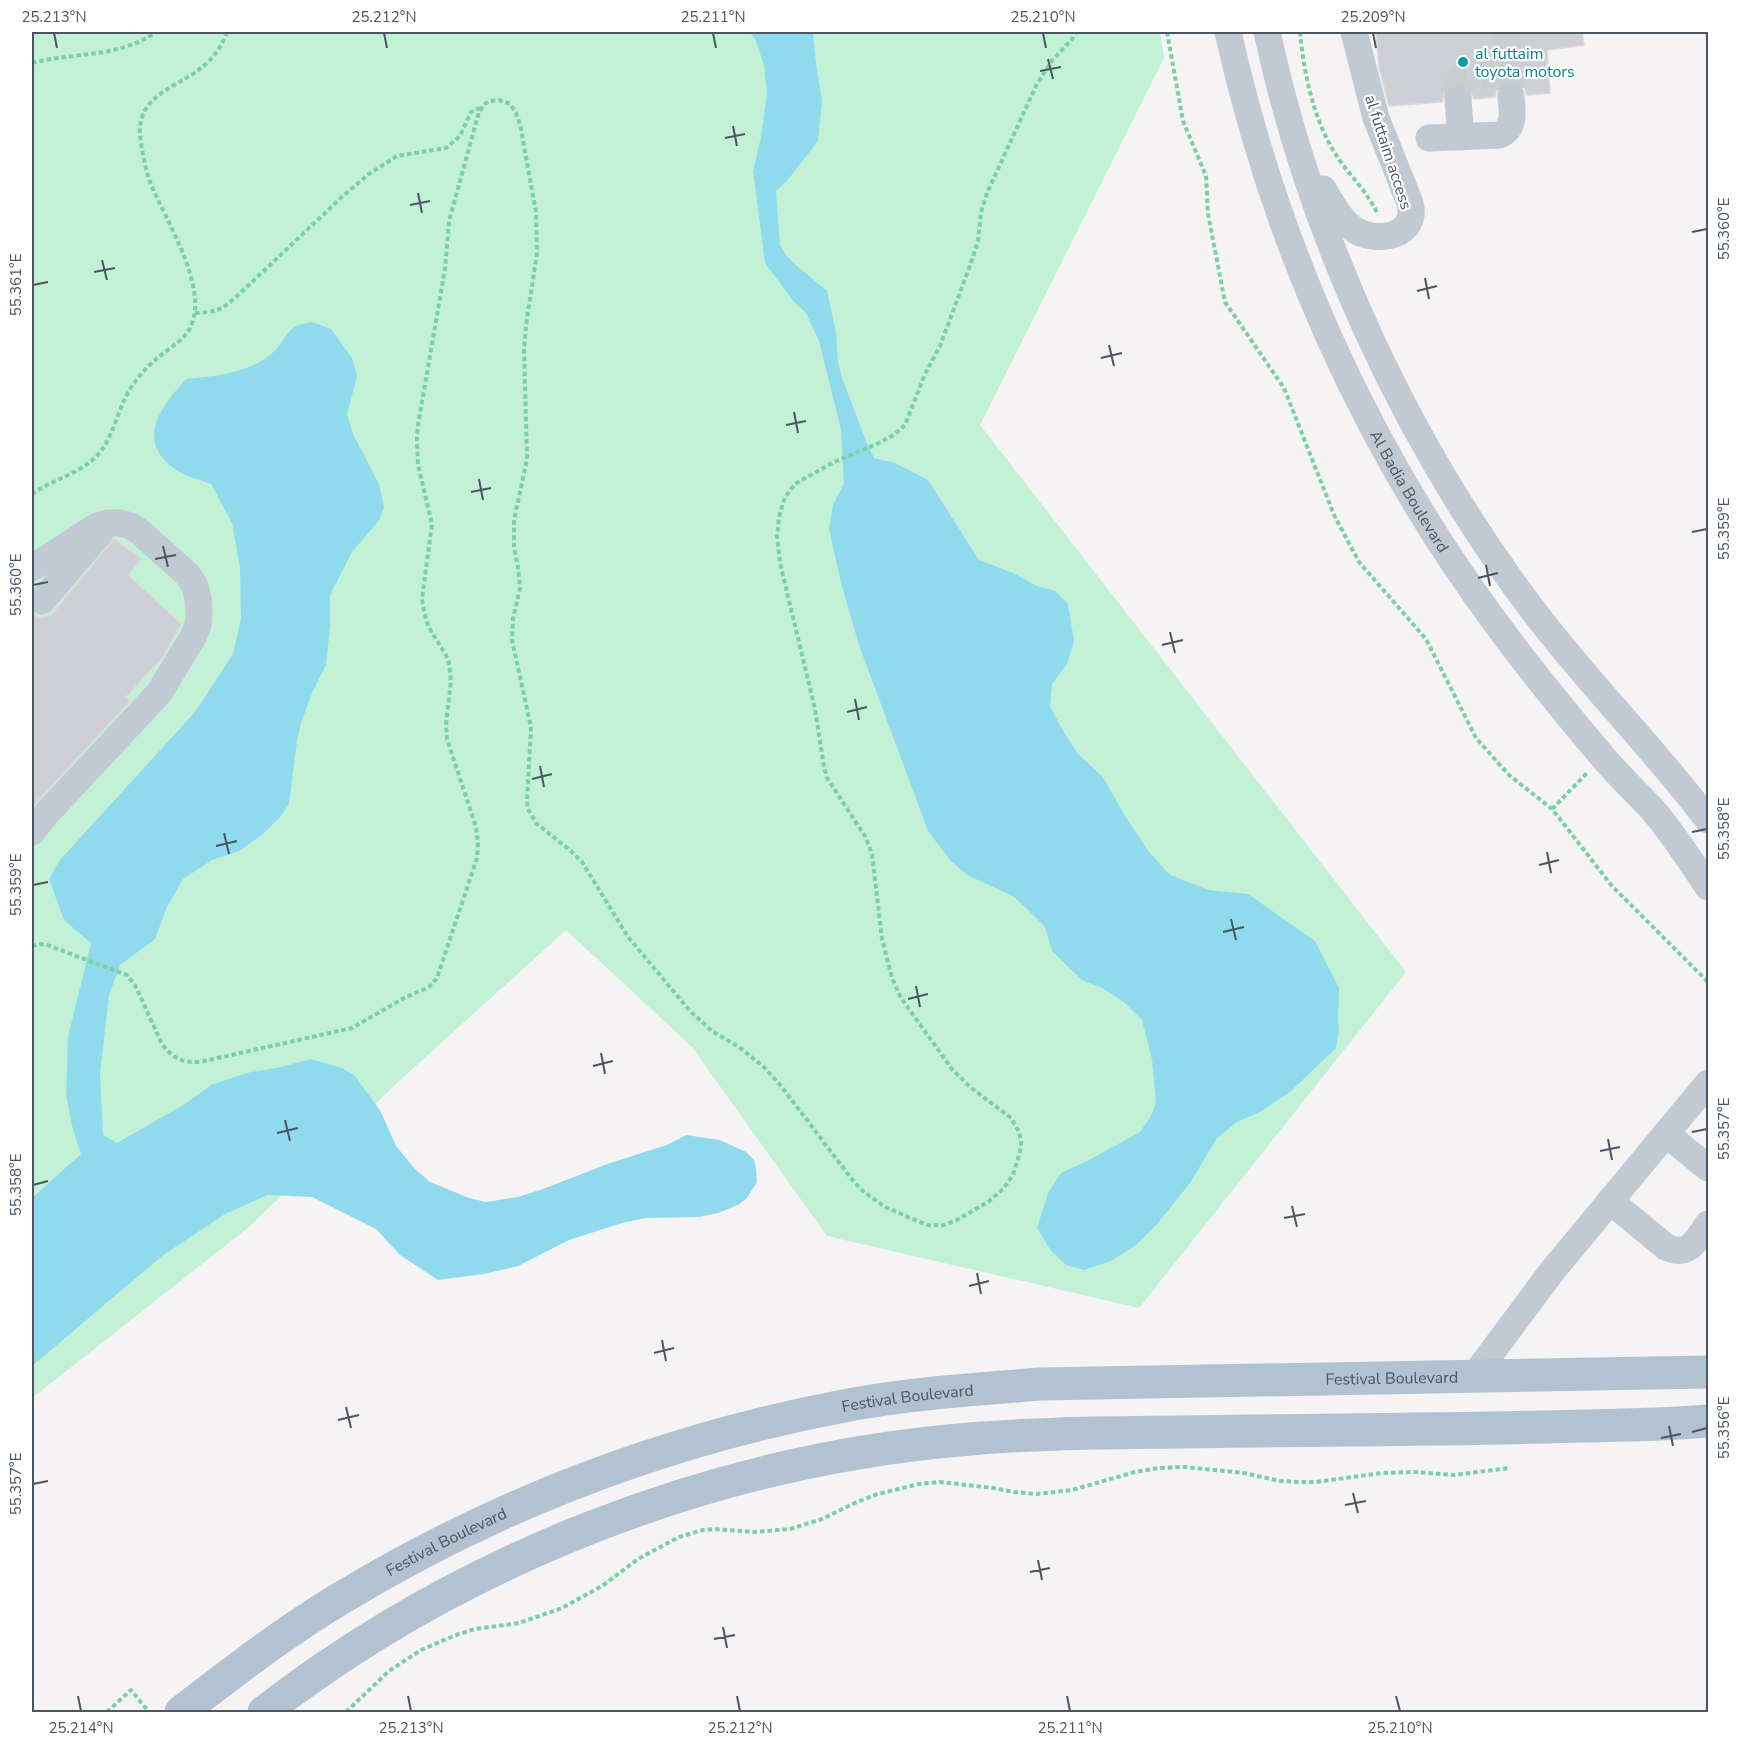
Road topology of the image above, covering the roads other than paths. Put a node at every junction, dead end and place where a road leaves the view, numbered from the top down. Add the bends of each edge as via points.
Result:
1 (1228, 32) edge
2 (1267, 32) edge
3 (1354, 32) edge
4 (1511, 96) tunnel mouth
5 (1458, 100) tunnel mouth
6 (1461, 137) junction
7 (1429, 138) dead end
8 (1299, 150) junction
9 (108, 523) junction
10 (32, 568) edge
11 (42, 601) dead end
12 (1708, 820) edge
13 (32, 832) edge
14 (1708, 887) edge
15 (1708, 1083) edge
16 (1665, 1134) junction
17 (1708, 1168) edge
18 (1610, 1201) junction
19 (1708, 1224) edge
20 (1708, 1372) edge
21 (1474, 1376) junction
22 (1708, 1421) edge
23 (181, 1713) edge
24 (264, 1713) edge

1 - 14 street, Al Badia Boulevard via 1250,119 1299,267 1384,449 1454,564 1499,628 1603,757 1654,812
2 - 8 street
3 - 8 street, al futtaim access via 1376,118 1410,203 1406,227 1387,237 1372,237 1349,226
4 - 6 street via 1512,122 1505,132
5 - 6 street
6 - 7 street
8 - 12 street via 1358,310 1407,411 1464,510 1562,648
9 - 10 street via 87,531
9 - 11 street
9 - 13 street via 131,526 188,575 198,599 198,625 159,693
15 - 16 street
16 - 17 street
16 - 18 street
18 - 19 street via 1672,1250 1690,1247
18 - 21 street
20 - 21 main road, Festival Boulevard
21 - 23 main road, Festival Boulevard via 1041,1384 879,1400 765,1422 587,1477 417,1554 268,1646
22 - 24 main road via 1045,1434 869,1451 793,1466 697,1491 531,1553 374,1636 300,1684

